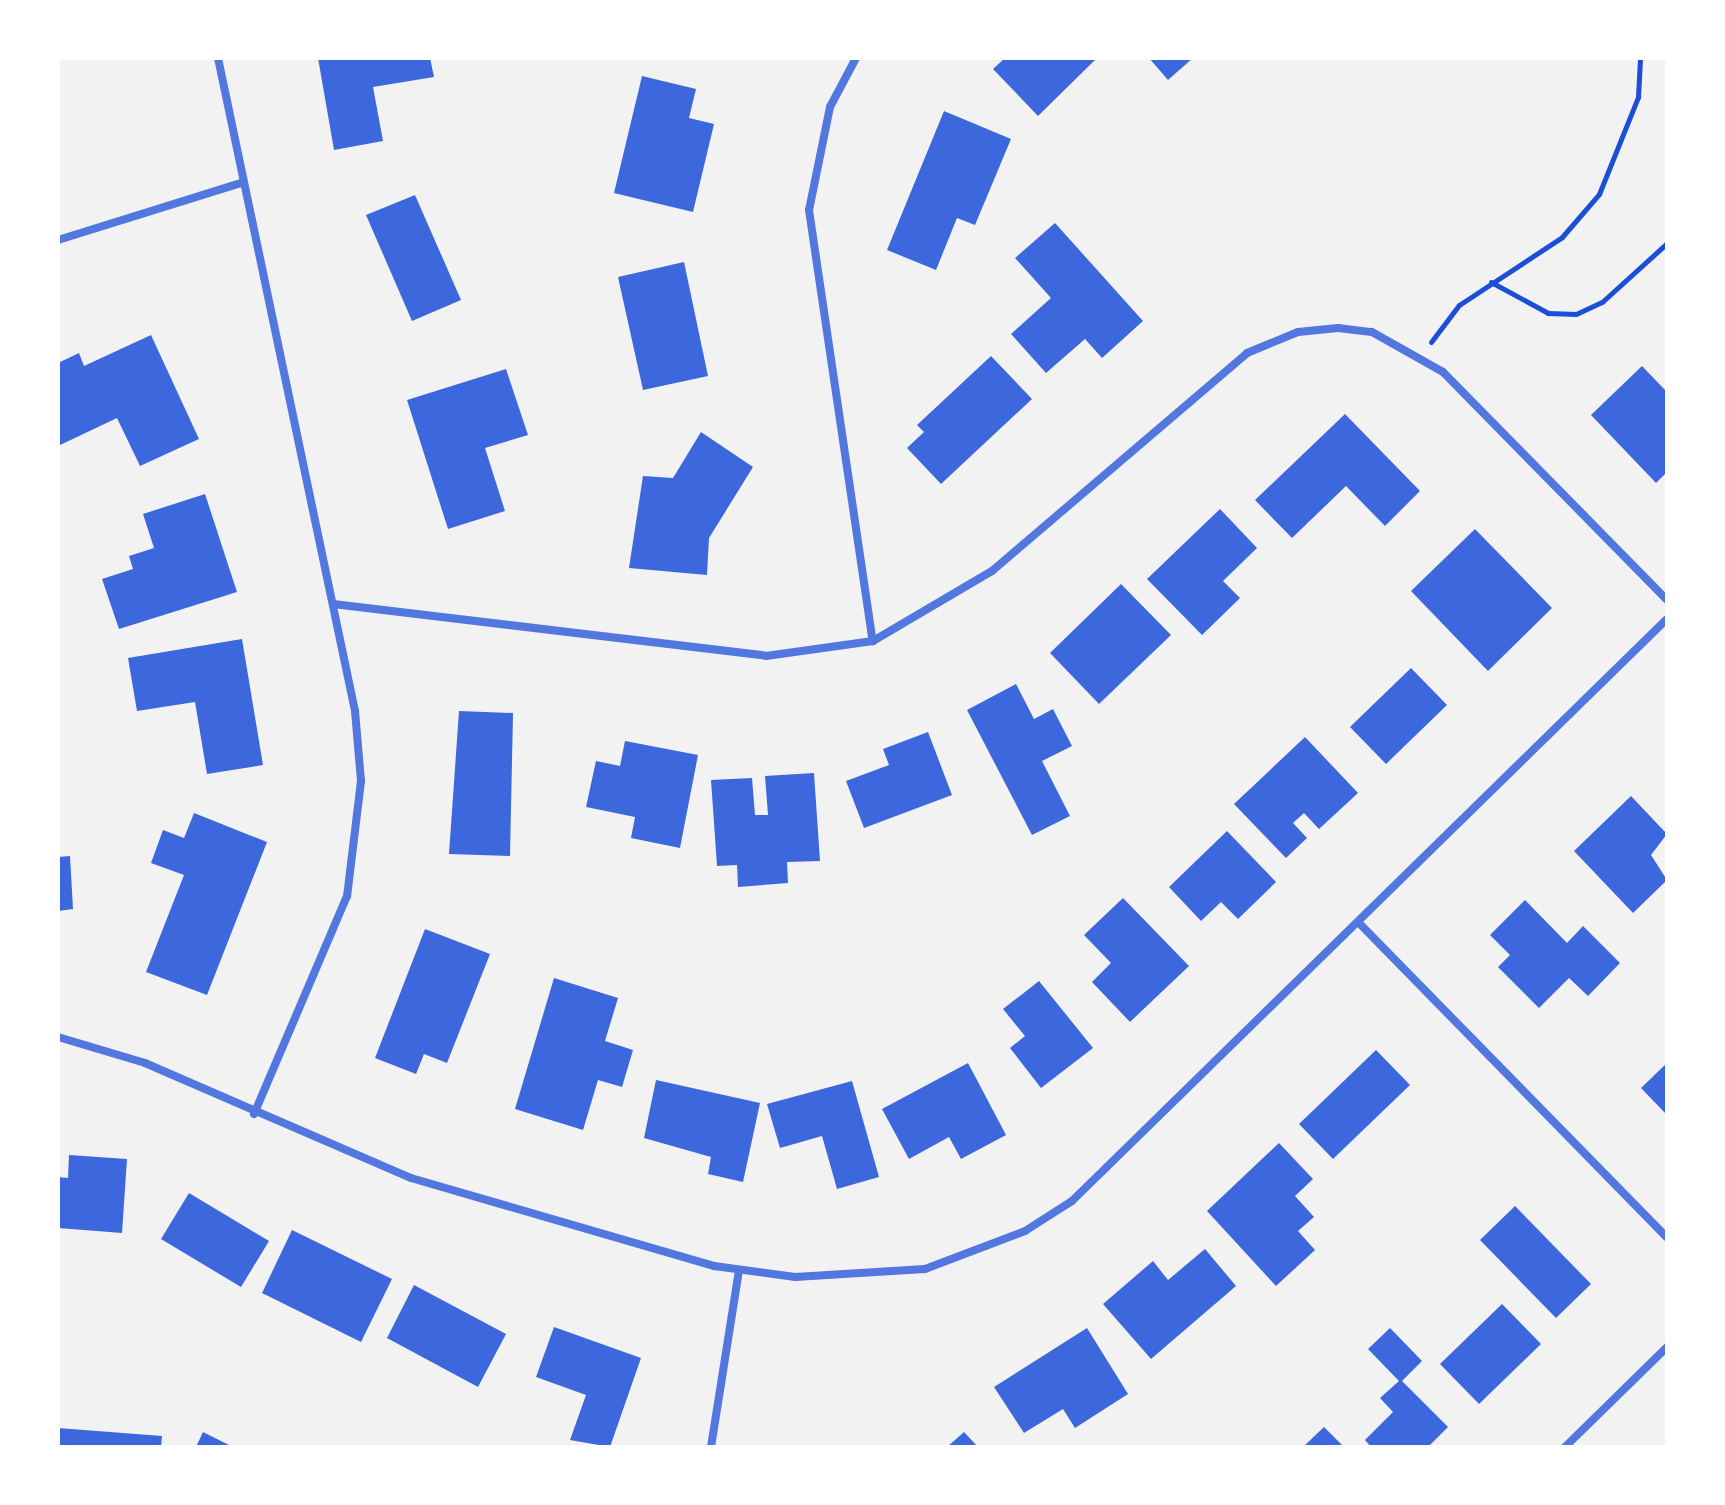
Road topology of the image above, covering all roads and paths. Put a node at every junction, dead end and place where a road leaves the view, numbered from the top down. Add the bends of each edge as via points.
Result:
1 (218, 58) edge
2 (856, 58) edge
3 (1640, 58) edge
4 (241, 183) junction
5 (58, 240) edge
6 (1667, 243) edge
7 (1491, 282) junction
8 (1421, 355) junction
9 (1667, 600) edge
10 (333, 604) junction
11 (1667, 619) edge
12 (873, 641) junction
13 (1359, 923) junction
14 (58, 1037) edge
15 (254, 1114) junction
16 (1667, 1237) edge
17 (739, 1271) junction
18 (1667, 1347) edge
19 (711, 1447) edge
20 (1565, 1447) edge

1 - 4 street
2 - 12 street via 830,107 809,210
3 - 7 path via 1638,97 1599,194 1562,237
4 - 5 street
4 - 10 street
6 - 7 path via 1602,302 1576,314 1548,313
7 - 8 path via 1459,305
8 - 9 street
8 - 12 street via 1372,332 1338,328 1270,341 1210,381 992,571
10 - 12 street via 766,656
10 - 15 street via 355,711 357,844 323,965
11 - 13 street
13 - 16 street
13 - 17 street via 1167,1115 1072,1201 1025,1231 912,1271 795,1277
14 - 15 street via 145,1063
15 - 17 street via 411,1178
17 - 19 street
18 - 20 street

